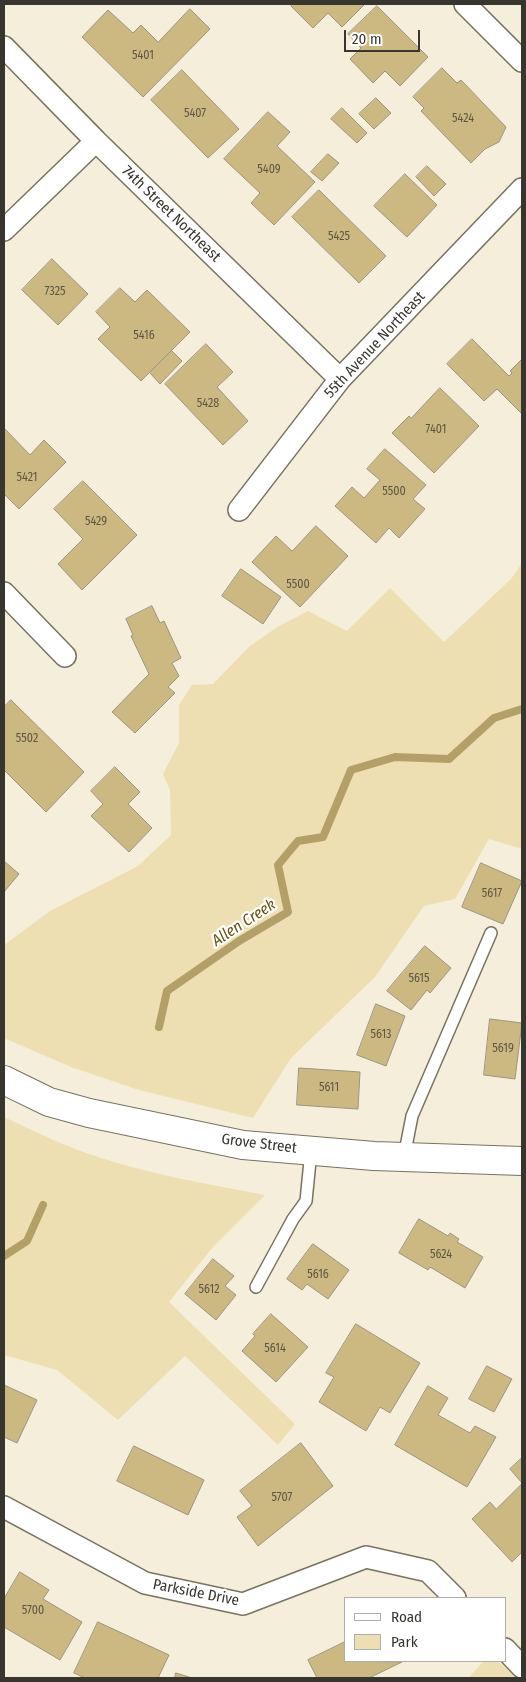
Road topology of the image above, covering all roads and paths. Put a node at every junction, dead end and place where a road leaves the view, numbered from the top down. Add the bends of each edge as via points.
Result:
1 (465, 4) edge
2 (4, 47) edge
3 (522, 61) edge
4 (96, 141) junction
5 (522, 189) edge
6 (4, 230) edge
7 (340, 379) junction
8 (239, 510) dead end
9 (4, 593) edge
10 (65, 656) dead end
11 (491, 934) dead end
12 (4, 1080) edge
13 (311, 1151) junction
14 (404, 1157) junction
15 (522, 1161) edge
16 (256, 1288) dead end
17 (4, 1507) edge
18 (454, 1597) edge
19 (506, 1650) edge
20 (522, 1667) edge

1 - 3 street
2 - 4 street, 74th Street Northeast
4 - 6 street
4 - 7 street, 74th Street Northeast
5 - 7 street, 55th Avenue Northeast
7 - 8 street, 55th Avenue Northeast
9 - 10 street
11 - 14 lane via 412,1116
12 - 13 street, Grove Street via 49,1102 89,1113 243,1145
13 - 14 street, Grove Street
13 - 16 lane via 306,1201
14 - 15 street, Grove Street
17 - 18 street, Parkside Drive via 145,1583 244,1604 366,1557 428,1571
19 - 20 street

